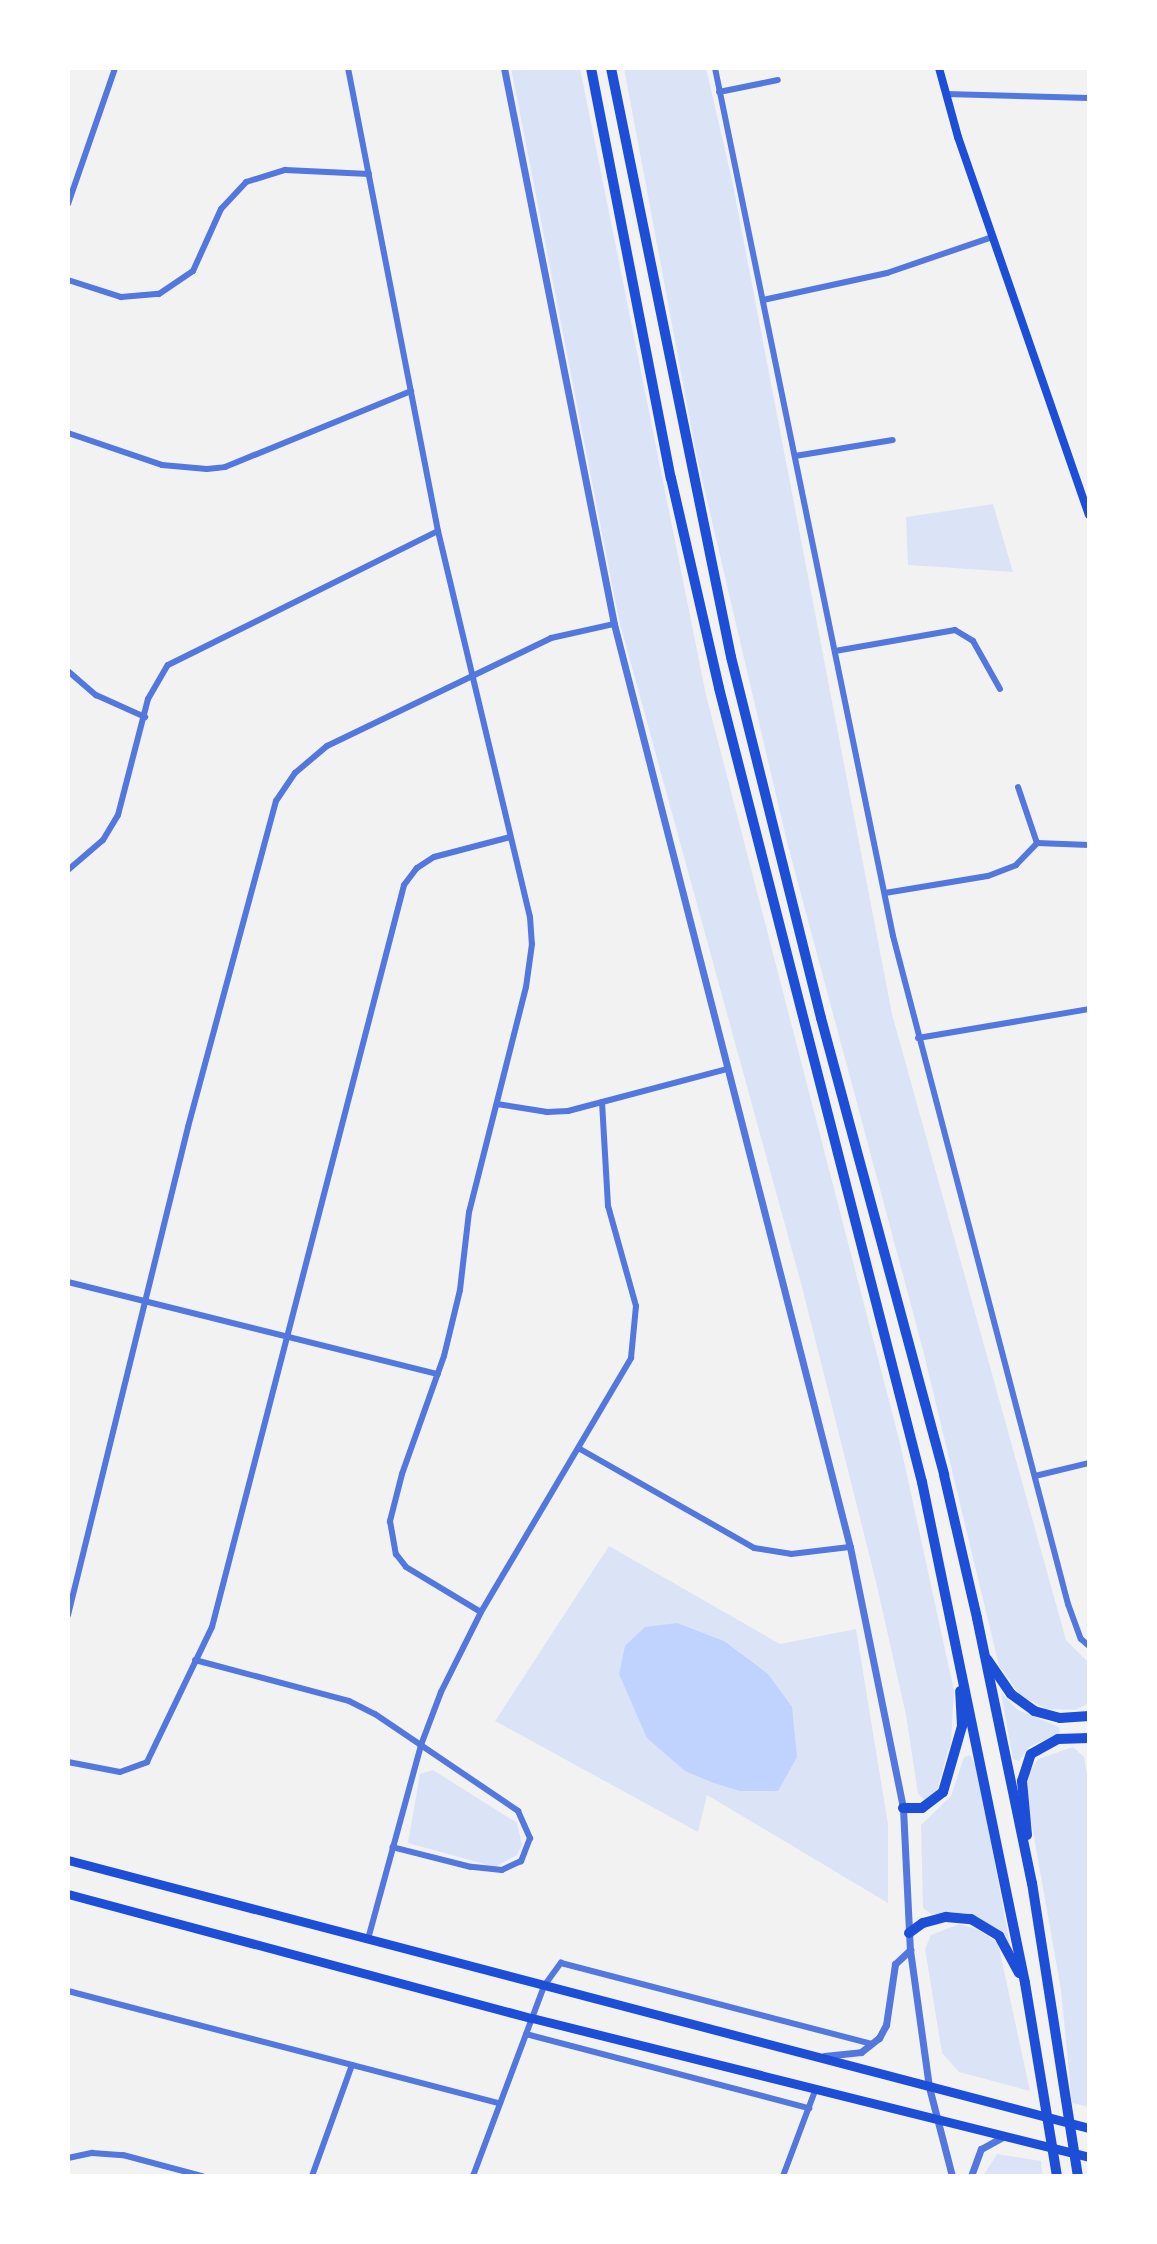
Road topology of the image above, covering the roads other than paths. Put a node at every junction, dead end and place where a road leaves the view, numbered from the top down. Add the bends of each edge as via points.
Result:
1 (115, 68) edge
2 (348, 68) edge
3 (505, 68) edge
4 (591, 68) edge
5 (611, 68) edge
6 (715, 68) edge
7 (939, 68) edge
8 (778, 80) dead end
9 (719, 92) junction
10 (946, 94) junction
11 (1089, 98) edge
12 (369, 174) junction
13 (68, 204) edge
14 (992, 237) junction
15 (68, 279) edge
16 (763, 300) junction
17 (411, 391) junction
18 (68, 433) edge
19 (893, 440) dead end
20 (795, 456) junction
21 (1089, 514) edge
22 (438, 531) junction
23 (614, 624) junction
24 (835, 650) junction
25 (68, 671) edge
26 (471, 676) junction
27 (1000, 689) dead end
28 (145, 717) junction
29 (1018, 787) dead end
30 (510, 838) junction
31 (1037, 843) junction
32 (1089, 845) edge
33 (68, 870) edge
34 (885, 893) junction
35 (1089, 1009) edge
36 (918, 1038) junction
37 (727, 1069) junction
38 (603, 1102) junction
39 (497, 1104) junction
40 (68, 1282) edge
41 (145, 1301) junction
42 (286, 1336) junction
43 (438, 1374) junction
44 (580, 1449) junction
45 (1089, 1463) edge
46 (1035, 1476) junction
47 (850, 1546) junction
48 (481, 1612) junction
49 (68, 1615) edge
50 (1089, 1646) edge
51 (958, 1653) junction
52 (984, 1654) junction
53 (195, 1660) junction
54 (1089, 1716) edge
55 (1089, 1738) edge
56 (421, 1745) junction
57 (68, 1762) edge
58 (903, 1808) junction
59 (392, 1847) junction
60 (68, 1860) edge
61 (1032, 1883) junction
62 (68, 1894) edge
63 (909, 1933) junction
64 (368, 1939) junction
65 (910, 1950) junction
66 (1025, 1983) junction
67 (544, 1986) junction
68 (68, 1991) edge
69 (533, 2018) junction
70 (526, 2034) junction
71 (872, 2044) junction
72 (814, 2057) junction
73 (352, 2065) junction
74 (929, 2087) junction
75 (816, 2088) junction
76 (499, 2103) junction
77 (808, 2108) junction
78 (937, 2118) junction
79 (1089, 2128) edge
80 (1007, 2136) junction
81 (1089, 2157) edge
82 (68, 2158) edge
83 (202, 2176) edge
84 (312, 2176) edge
85 (473, 2176) edge
86 (783, 2176) edge
87 (951, 2176) edge
88 (971, 2176) edge
89 (1057, 2176) edge
90 (1078, 2176) edge

1 - 13 street
2 - 12 street
3 - 23 street
4 - 51 highway via 671,478 719,688 910,1431
5 - 52 highway via 731,657 821,1018 944,1475
6 - 9 street
7 - 10 main road
8 - 9 street
9 - 16 street
10 - 11 street
10 - 14 main road
12 - 15 street via 285,170 246,182 221,209 193,271 159,294 121,297
12 - 17 street
14 - 16 street via 887,273
14 - 21 main road
16 - 20 street
17 - 18 street via 225,467 207,470 162,465
17 - 22 street
19 - 20 street
20 - 24 street
22 - 26 street
22 - 28 street via 182,654 155,684
23 - 26 street via 551,638
23 - 37 street
24 - 27 street via 955,630 972,641
24 - 34 street
25 - 28 street via 96,695
26 - 30 street
26 - 41 street via 327,746 295,773 276,802
28 - 33 street via 118,816 103,840
29 - 31 street
30 - 39 street via 532,944
30 - 42 street via 434,857 417,868 404,885
31 - 32 street
31 - 34 street via 1016,865 988,876
34 - 36 street
35 - 36 street
36 - 46 street
37 - 38 street
37 - 47 street
38 - 39 street via 547,1112
38 - 44 street via 608,1206 636,1306 636,1330 631,1358
39 - 43 street via 469,1212 460,1290
40 - 41 street
41 - 42 street
41 - 49 street
42 - 43 street
42 - 53 street via 223,1593
43 - 48 street via 402,1474 390,1538 406,1567
44 - 47 street via 754,1548 791,1554
44 - 48 street
45 - 46 street
46 - 50 street via 1068,1604 1081,1639
47 - 58 street
48 - 56 street
51 - 58 highway via 962,1726 943,1792 931,1803
51 - 66 highway
52 - 54 highway via 1012,1694 1034,1711 1060,1718
52 - 61 highway
53 - 56 street via 349,1701
53 - 57 street via 147,1762 120,1772
55 - 61 highway via 1040,1745 1025,1768
56 - 59 street
56 - 59 street via 517,1811 528,1829 528,1849 514,1866 491,1871
58 - 63 street
59 - 64 street
60 - 64 main road
61 - 90 highway
62 - 69 main road
63 - 65 street
63 - 66 highway via 923,1923 946,1917 971,1919 999,1936
64 - 67 main road
65 - 71 street via 895,1964 886,2025
65 - 74 street
66 - 89 highway
67 - 69 street
67 - 71 street via 557,1965 566,1963
67 - 72 main road
68 - 73 street
69 - 70 street
69 - 75 main road
70 - 76 street
70 - 77 street
71 - 72 street via 861,2052
72 - 74 main road
73 - 76 street
73 - 84 street
74 - 78 street
74 - 79 main road
75 - 77 street
75 - 78 main road
76 - 85 street
77 - 86 street
78 - 80 main road
78 - 87 street
80 - 81 main road
80 - 88 street via 981,2149
82 - 83 street via 92,2153 123,2155

